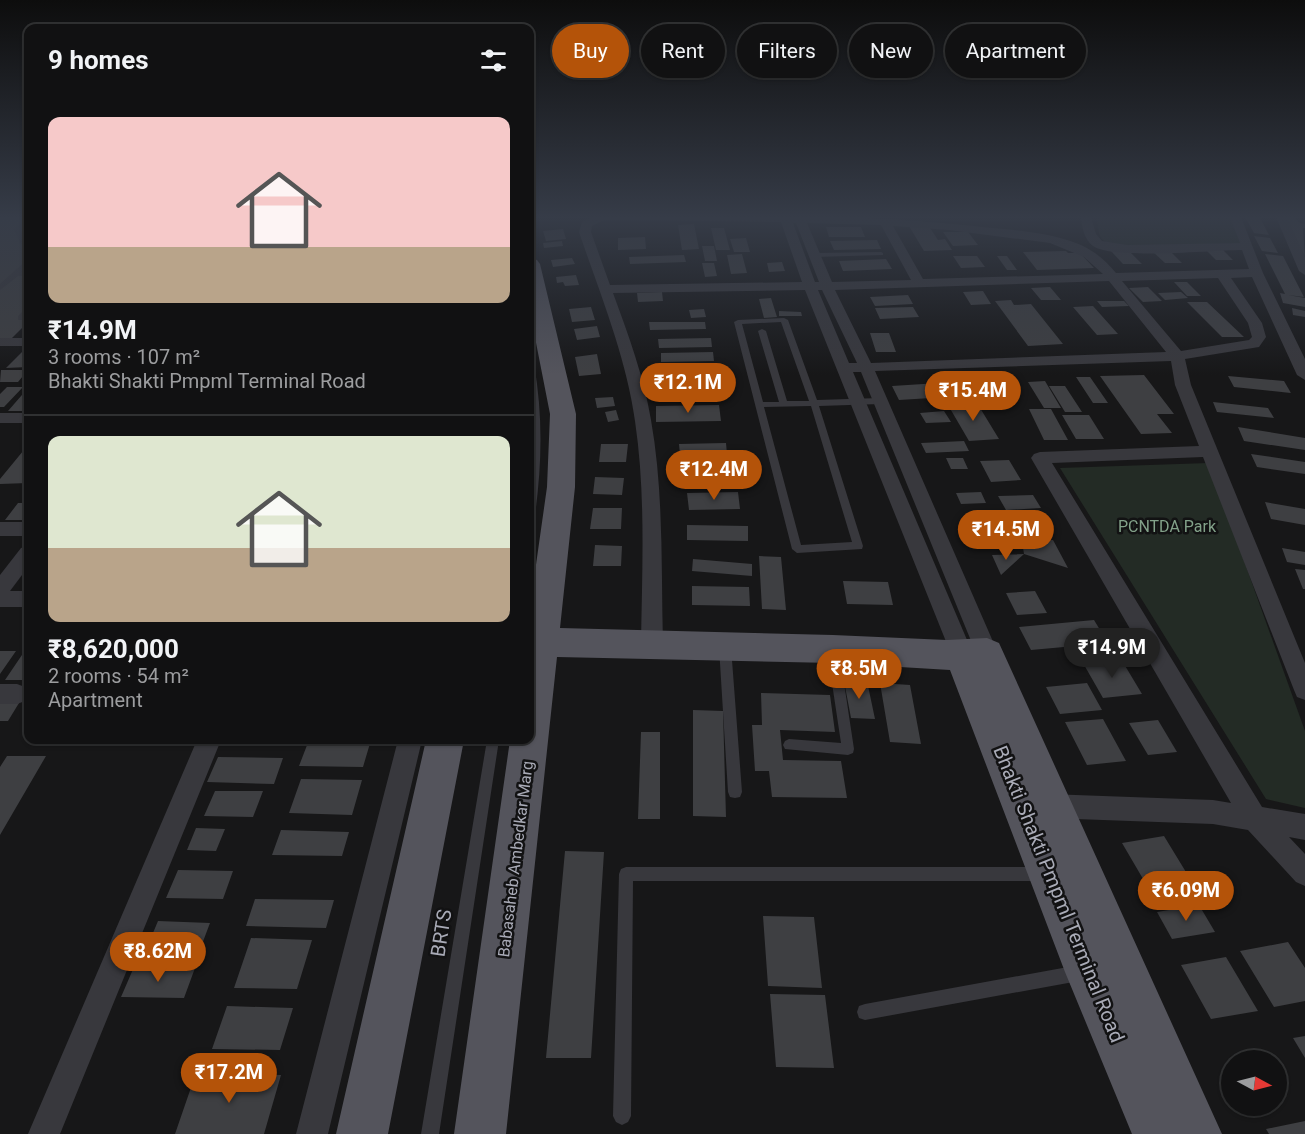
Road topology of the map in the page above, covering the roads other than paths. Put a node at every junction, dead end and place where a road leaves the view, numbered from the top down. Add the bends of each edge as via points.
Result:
1 (20, 270) edge
2 (598, 270) edge
3 (813, 270) edge
4 (816, 270) edge
5 (912, 270) edge
6 (1106, 270) edge
7 (1256, 270) edge
8 (1257, 273) junction
9 (16, 274) junction
10 (24, 274) edge
11 (1222, 274) junction
12 (1113, 279) junction
13 (534, 282) edge
14 (919, 283) junction
15 (819, 286) junction
16 (0, 288) edge
17 (605, 289) junction
18 (24, 323) edge
19 (762, 331) dead end
20 (1286, 333) junction
21 (1305, 338) edge
22 (6, 342) edge
23 (24, 342) edge
24 (1178, 356) junction
25 (866, 367) junction
26 (844, 368) junction
27 (1305, 375) edge
28 (534, 389) edge
29 (859, 401) junction
30 (880, 401) junction
31 (814, 403) junction
32 (784, 404) junction
33 (760, 405) junction
34 (24, 417) edge
35 (0, 418) edge
36 (1210, 451) junction
37 (534, 487) edge
38 (0, 529) edge
39 (24, 529) edge
40 (24, 558) edge
41 (0, 591) edge
42 (0, 599) edge
43 (24, 599) edge
44 (543, 642) junction
45 (652, 645) junction
46 (725, 646) junction
47 (833, 649) junction
48 (974, 654) junction
49 (1305, 690) edge
50 (534, 712) edge
51 (207, 744) edge
52 (409, 744) edge
53 (444, 744) edge
54 (492, 744) edge
55 (530, 744) edge
56 (789, 745) dead end
57 (735, 792) dead end
58 (1037, 806) junction
59 (1255, 819) junction
60 (1305, 827) edge
61 (1305, 873) edge
62 (1065, 875) junction
63 (1106, 970) junction
64 (865, 1012) dead end
65 (621, 1116) dead end
66 (44, 1134) edge
67 (312, 1134) edge
68 (362, 1134) edge
69 (429, 1134) edge
70 (480, 1134) edge
71 (1158, 1134) edge
72 (1196, 1134) edge

1 - 9 lane
2 - 17 street
3 - 15 street
4 - 15 street
5 - 14 street
6 - 12 street
7 - 8 street
8 - 11 street
8 - 20 street
9 - 10 lane
9 - 16 lane
11 - 12 street
11 - 24 street via 1255,323 1259,337 1254,344
12 - 14 street
12 - 24 street
13 - 44 main road, Babasaheb Ambedkar Marg via 557,387 563,435 561,487
14 - 15 street
15 - 17 street
15 - 25 street
15 - 26 street
17 - 45 street via 635,381 649,466
18 - 22 street
19 - 32 lane
20 - 21 street
20 - 27 street
22 - 23 street
24 - 25 street
24 - 36 street via 1183,385
25 - 26 street
25 - 30 street
26 - 29 street
28 - 37 lane via 538,414
29 - 30 lane
29 - 31 lane
29 - 48 street
30 - 48 street
31 - 32 lane
31 - 33 lane via 784,320 738,322
31 - 33 lane via 858,546 797,549
32 - 33 lane
34 - 35 street
36 - 49 street
36 - 59 street via 1040,459
38 - 39 street
40 - 41 street
42 - 43 street
44 - 45 main road
44 - 50 main road, Babasaheb Ambedkar Marg
45 - 46 main road
46 - 47 main road
46 - 57 lane
47 - 48 main road
47 - 56 lane via 848,750
48 - 58 main road, Bhakti Shakti Pmpml Terminal Road
51 - 66 street
52 - 67 street
53 - 68 main road
54 - 69 lane, BRTS
55 - 70 main road, Babasaheb Ambedkar Marg
58 - 59 street via 1213,812
58 - 62 main road, Bhakti Shakti Pmpml Terminal Road
59 - 60 street
59 - 61 street
62 - 63 main road, Bhakti Shakti Pmpml Terminal Road
62 - 65 lane via 626,874
63 - 64 lane
63 - 71 main road, Bhakti Shakti Pmpml Terminal Road
63 - 72 main road

